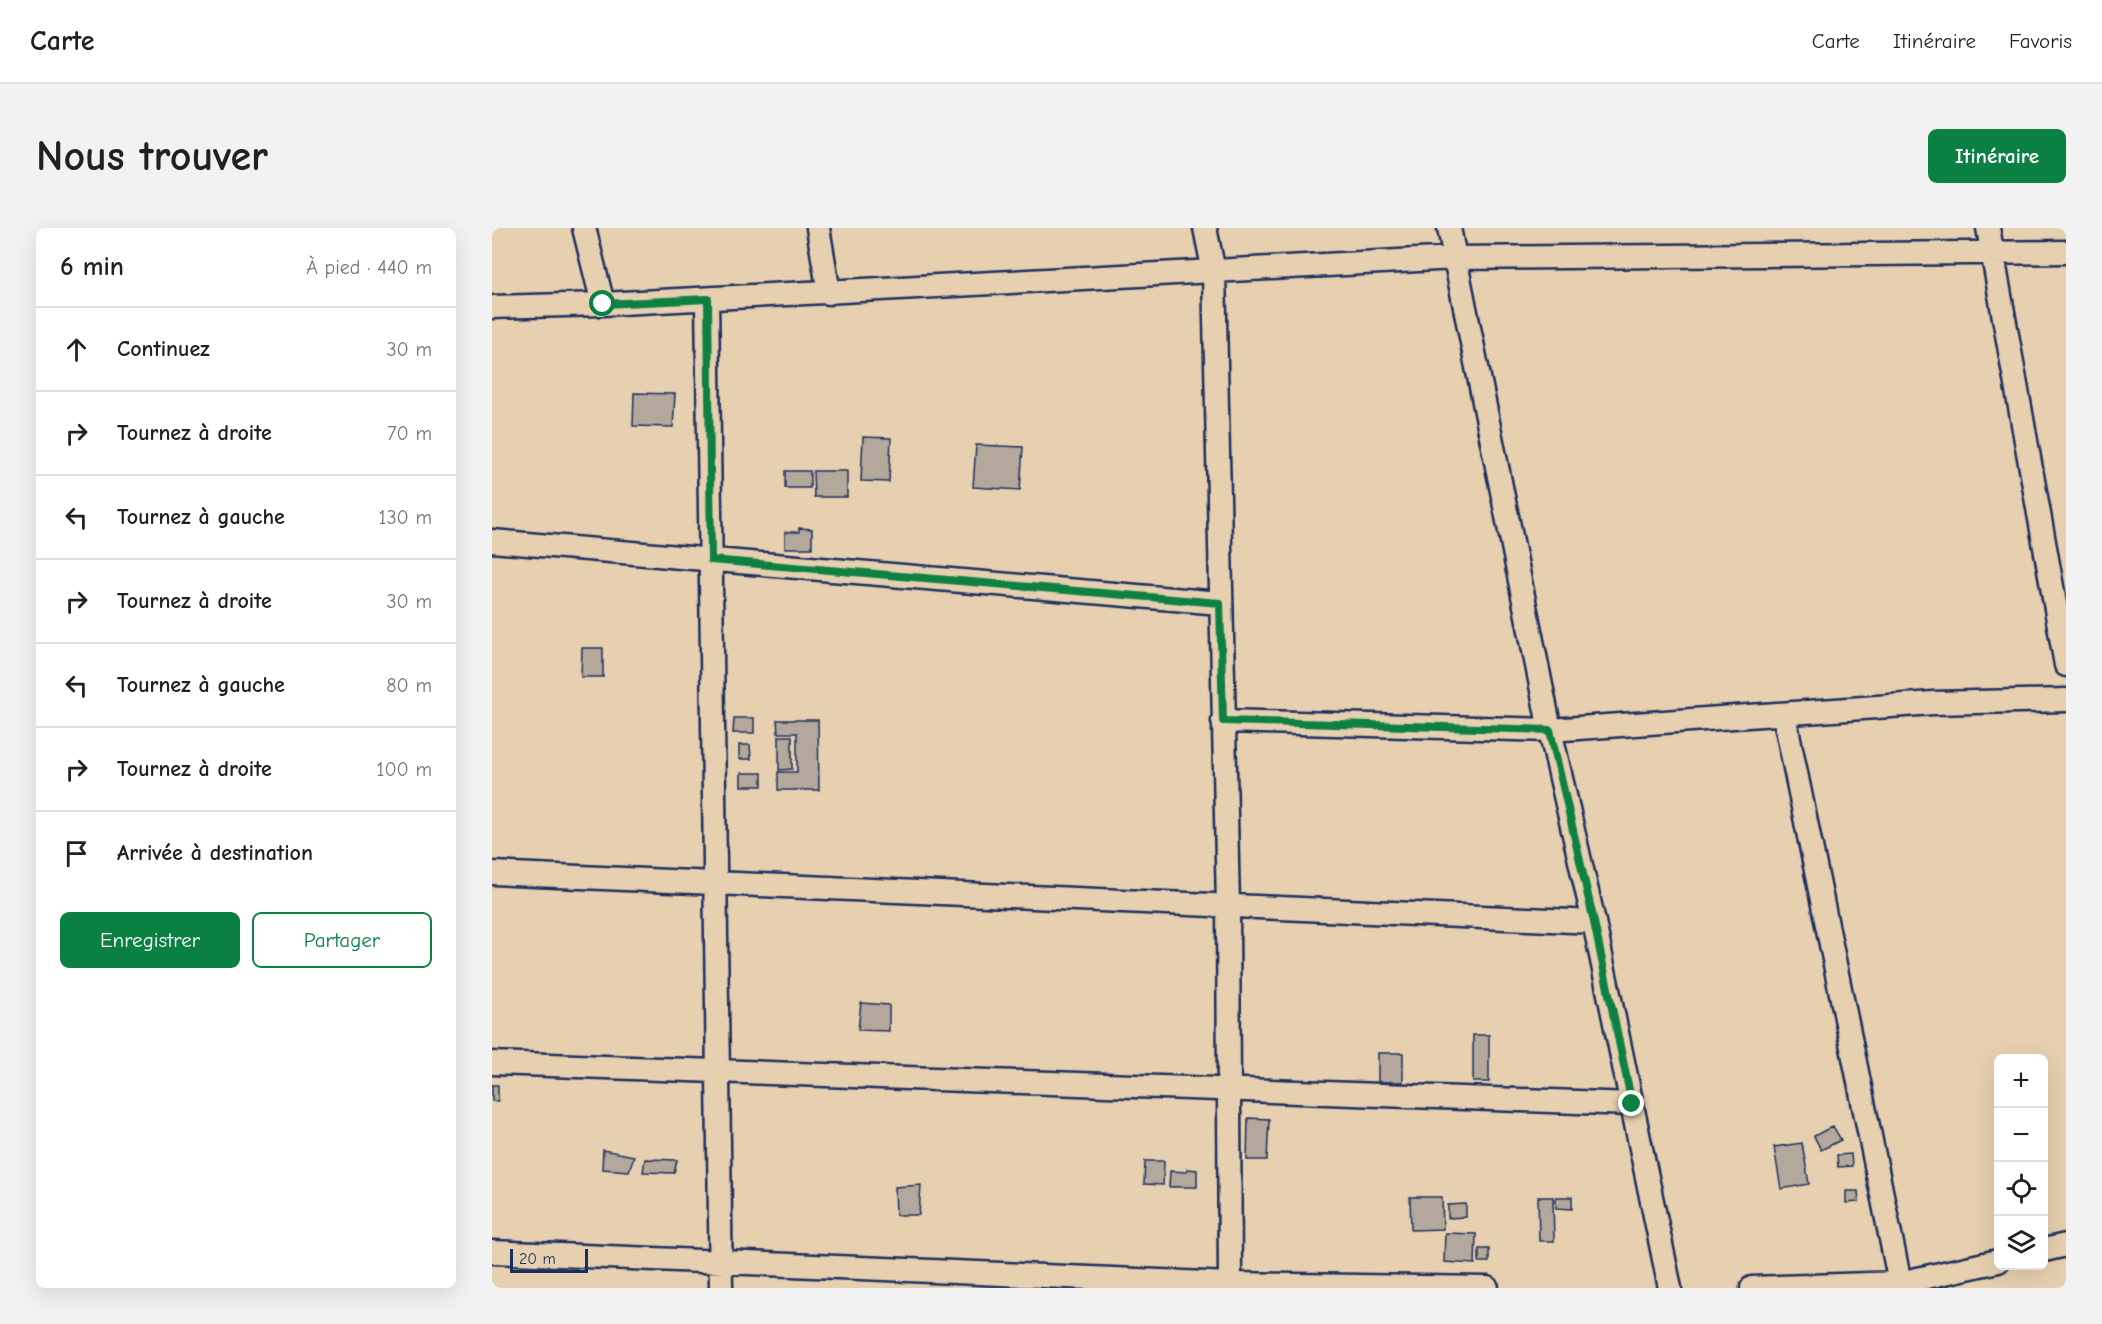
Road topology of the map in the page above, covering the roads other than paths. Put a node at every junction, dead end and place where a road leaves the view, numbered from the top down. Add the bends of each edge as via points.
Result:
1 (584, 228) edge
2 (818, 228) edge
3 (1205, 228) edge
4 (1449, 228) edge
5 (1988, 228) edge
6 (1994, 252) junction
7 (2066, 252) edge
8 (1455, 258) junction
9 (1214, 272) junction
10 (830, 293) junction
11 (708, 299) junction
12 (603, 304) junction
13 (492, 307) edge
14 (492, 541) edge
15 (711, 560) junction
16 (1220, 603) junction
17 (2066, 665) edge
18 (2066, 700) edge
19 (1784, 714) junction
20 (1223, 721) junction
21 (1550, 730) junction
22 (492, 873) edge
23 (715, 883) junction
24 (1228, 906) junction
25 (1594, 922) junction
26 (492, 1063) edge
27 (718, 1071) junction
28 (1229, 1090) junction
29 (1632, 1104) junction
30 (2066, 1245) edge
31 (2048, 1249) edge
32 (492, 1252) edge
33 (1994, 1261) edge
34 (720, 1262) junction
35 (999, 1281) edge
36 (1230, 1284) junction
37 (1901, 1286) edge
38 (720, 1288) edge
39 (1487, 1288) edge
40 (1670, 1288) edge
41 (1752, 1288) edge

1 - 12 street
2 - 10 street
3 - 9 street
4 - 8 street
5 - 6 street
6 - 7 street
6 - 8 street
6 - 17 street
8 - 9 street
8 - 21 street
9 - 10 street
9 - 16 street
10 - 11 street
11 - 12 street
11 - 15 street
12 - 13 street
14 - 15 street
15 - 16 street
15 - 23 street
16 - 20 street
18 - 19 street via 1933,703
19 - 21 street
19 - 37 street
20 - 21 street
20 - 24 street
21 - 25 street
22 - 23 street
23 - 24 street
23 - 27 street
24 - 25 street
24 - 28 street
25 - 29 street
26 - 27 street
27 - 28 street
27 - 34 street
28 - 29 street
28 - 36 street
29 - 40 street
30 - 31 street
32 - 34 street
33 - 37 street
34 - 35 street
34 - 38 street
35 - 36 street
36 - 39 street
37 - 41 street

